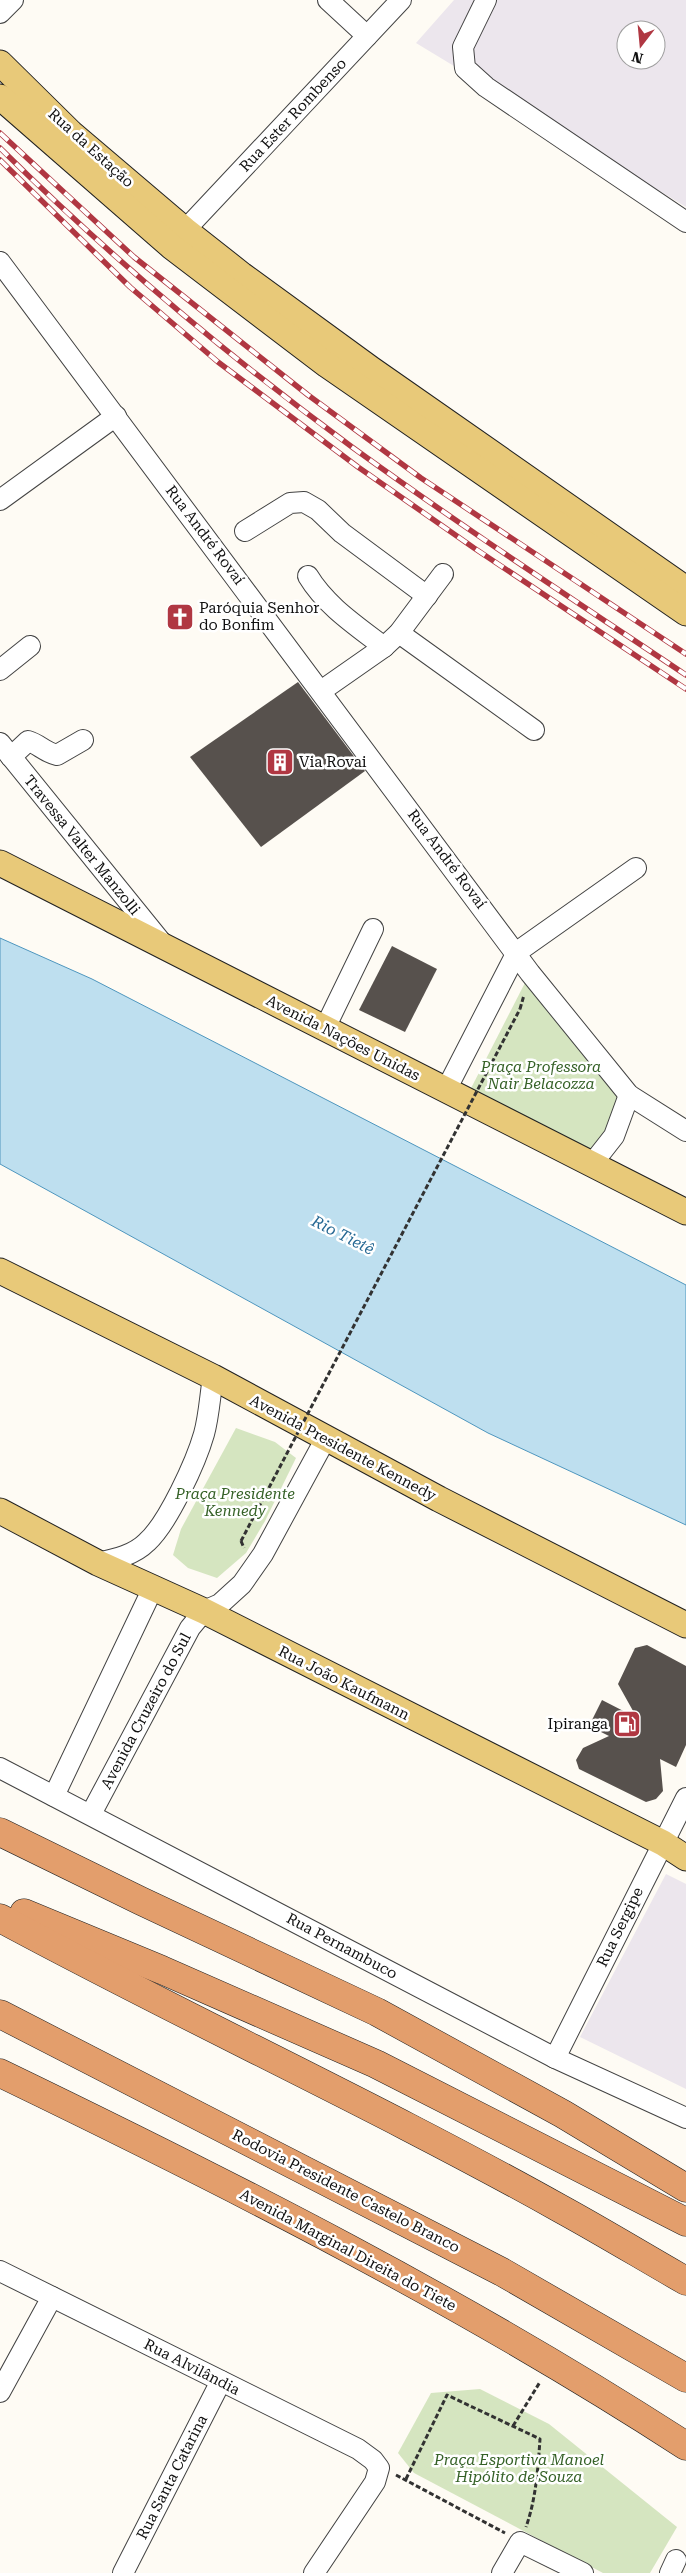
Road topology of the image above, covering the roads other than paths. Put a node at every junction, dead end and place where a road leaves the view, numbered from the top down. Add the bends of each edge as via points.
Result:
1 (13, 0) edge
2 (328, 0) edge
3 (401, 0) edge
4 (486, 0) edge
5 (0, 13) edge
6 (367, 36) junction
7 (0, 63) edge
8 (0, 97) edge
9 (686, 222) edge
10 (179, 239) junction
11 (0, 262) edge
12 (116, 416) junction
13 (0, 500) edge
14 (245, 531) dead end
15 (443, 574) dead end
16 (308, 576) dead end
17 (686, 589) edge
18 (427, 596) junction
19 (686, 613) edge
20 (399, 633) junction
21 (30, 646) dead end
22 (384, 647) junction
23 (0, 670) edge
24 (322, 691) junction
25 (534, 730) dead end
26 (83, 740) dead end
27 (6, 750) edge
28 (0, 863) edge
29 (636, 868) dead end
30 (373, 928) dead end
31 (164, 946) junction
32 (517, 952) junction
33 (325, 1028) junction
34 (446, 1090) junction
35 (630, 1095) junction
36 (686, 1131) edge
37 (592, 1164) junction
38 (686, 1212) edge
39 (0, 1271) edge
40 (213, 1377) junction
41 (326, 1438) junction
42 (0, 1511) edge
43 (98, 1563) junction
44 (153, 1588) junction
45 (204, 1611) junction
46 (686, 1625) edge
47 (0, 1768) edge
48 (54, 1796) junction
49 (686, 1798) edge
50 (92, 1814) junction
51 (0, 1832) edge
52 (663, 1844) junction
53 (686, 1858) edge
54 (0, 1903) edge
55 (0, 1918) edge
56 (0, 2014) edge
57 (555, 2058) junction
58 (0, 2073) edge
59 (686, 2118) edge
60 (686, 2188) edge
61 (686, 2222) edge
62 (0, 2271) edge
63 (686, 2281) edge
64 (52, 2297) junction
65 (686, 2378) edge
66 (221, 2381) junction
67 (0, 2392) edge
68 (686, 2446) edge
69 (124, 2573) edge
70 (314, 2573) edge
71 (502, 2573) edge
72 (584, 2573) edge

1 - 5 street
2 - 6 street
3 - 6 street, Rua Ester Rombenso
4 - 9 street via 463,47 465,68 486,87
6 - 10 street, Rua Ester Rombenso
7 - 10 main road, Rua da Estação
8 - 10 main road, Rua da Estação
10 - 17 main road
10 - 19 main road via 327,365
11 - 12 street, Rua André Rovaí
12 - 13 street
12 - 24 street, Rua André Rovaí
14 - 18 street via 290,503 304,502
15 - 18 street
16 - 22 street via 341,614
18 - 20 street
20 - 22 street
20 - 25 street
21 - 23 street
22 - 24 street
24 - 32 street, Rua André Rovaí
26 - 27 street via 57,755 43,752 34,742 28,741
27 - 31 street, Travessa Valter Manzolli
28 - 31 main road, Avenida Nações Unidas
29 - 32 street
30 - 33 street
31 - 33 main road, Avenida Nações Unidas
32 - 34 street
32 - 35 street, Rua André Rovaí via 530,973
33 - 34 main road, Avenida Nações Unidas
34 - 37 main road, Avenida Nações Unidas
35 - 36 street, Rua André Rovaí
35 - 37 street via 614,1136
37 - 38 main road, Avenida Nações Unidas
39 - 40 main road, Avenida Presidente Kennedy
40 - 41 main road, Avenida Presidente Kennedy
40 - 43 street via 202,1441 163,1522 137,1550
41 - 45 street via 263,1554 242,1584 228,1598
41 - 46 main road, Avenida Presidente Kennedy
42 - 43 main road, Rua João Kaufmann
43 - 44 main road, Rua João Kaufmann
44 - 45 main road, Rua João Kaufmann
44 - 48 street
45 - 50 street, Avenida Cruzeiro do Sul via 190,1628
45 - 52 main road, Rua João Kaufmann
47 - 48 street, Rua Pernambuco
48 - 50 street, Rua Pernambuco
49 - 52 street, Rua Sergipe
50 - 57 street, Rua Pernambuco
51 - 60 highway via 377,2012 563,2114
52 - 53 main road, Rua João Kaufmann
52 - 57 street, Rua Sergipe
54 - 61 highway via 376,2064
55 - 63 highway via 543,2199
56 - 65 highway, Rodovia Presidente Castelo Branco via 502,2272
57 - 59 street, Rua Pernambuco
58 - 68 highway, Avenida Marginal Direita do Tiete via 296,2221 471,2315
62 - 64 street, Rua Alvilândia
64 - 66 street, Rua Alvilândia
64 - 67 street
66 - 69 street, Rua Santa Catarina
66 - 70 street, Rua Alvilândia via 358,2449 379,2468 375,2482
71 - 72 street via 520,2542

